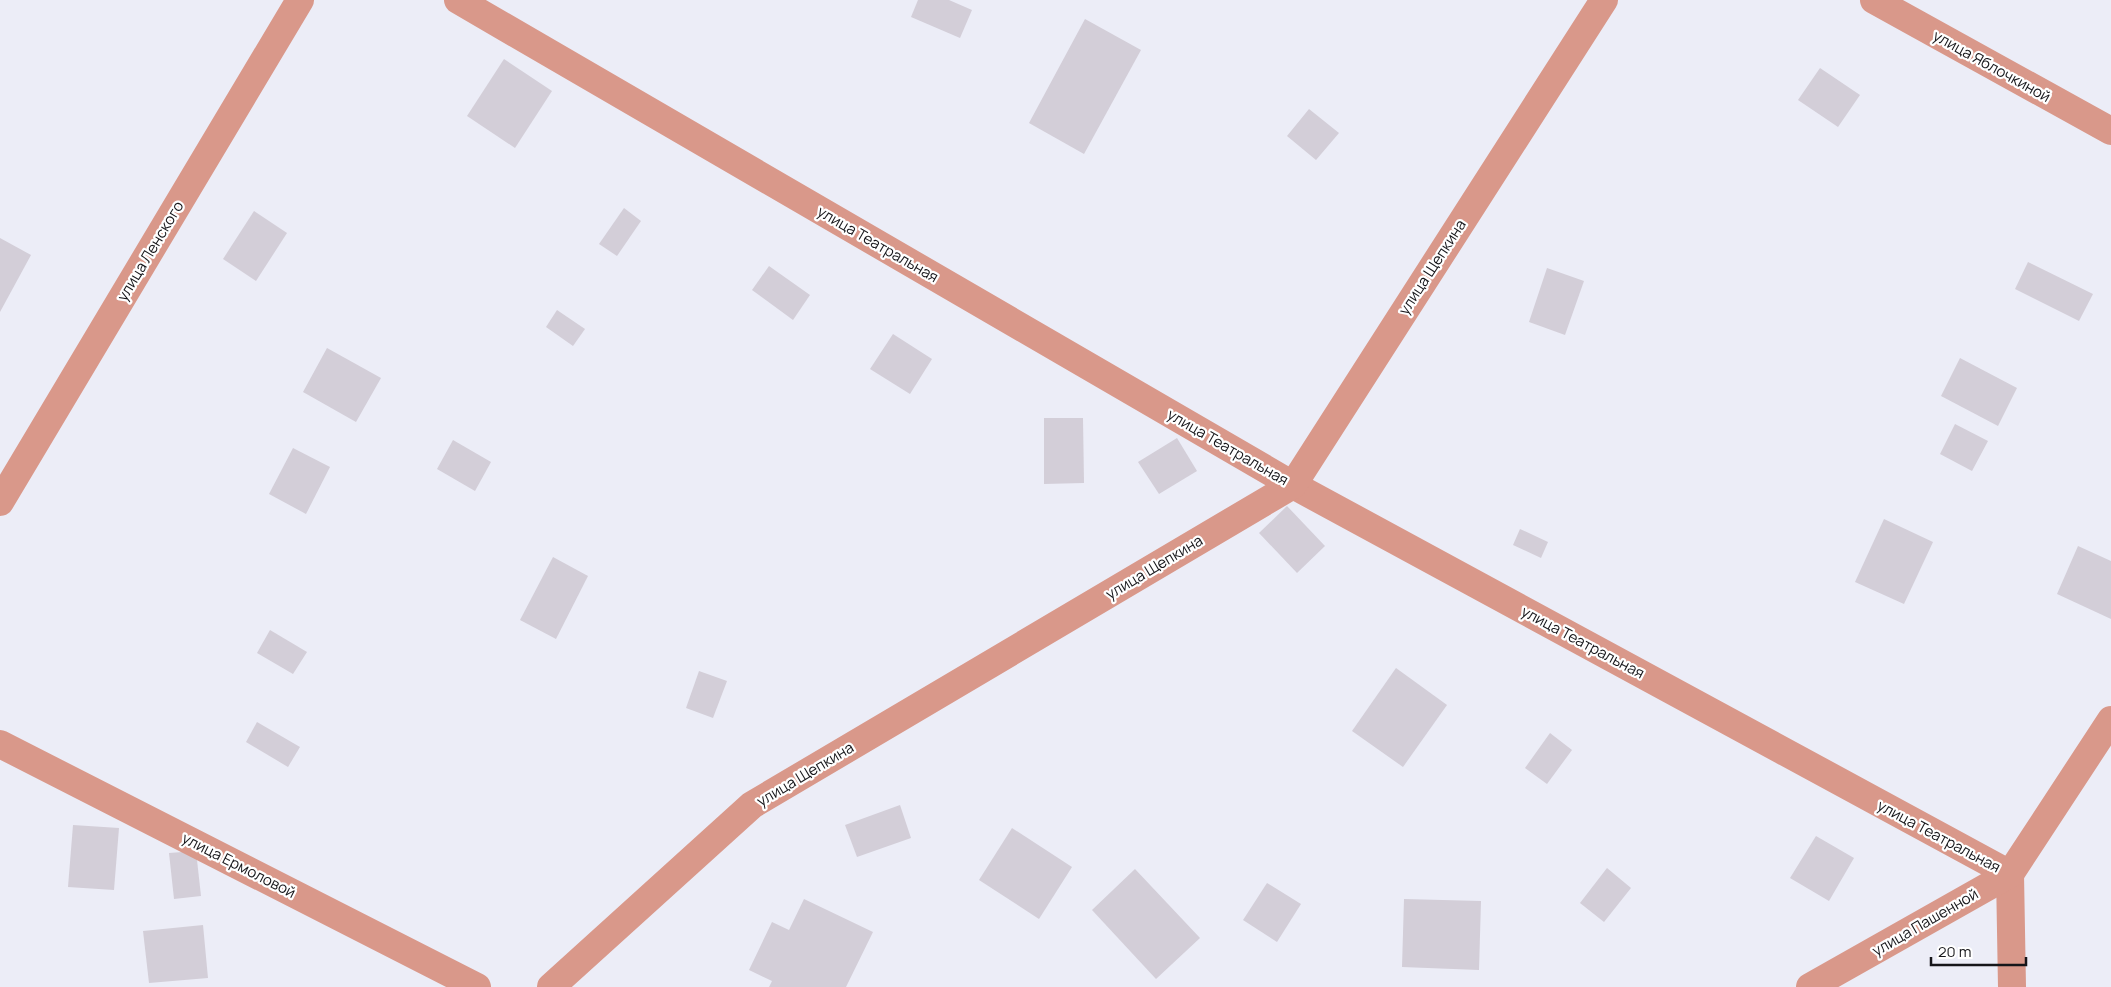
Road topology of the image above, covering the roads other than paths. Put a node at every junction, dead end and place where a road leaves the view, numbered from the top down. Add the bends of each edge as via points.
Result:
1 (300, 0) edge
2 (458, 0) edge
3 (1604, 0) edge
4 (1874, 0) edge
5 (2111, 131) edge
6 (1292, 485) junction
7 (0, 502) edge
8 (2111, 720) edge
9 (0, 744) edge
10 (2010, 874) junction
11 (477, 987) edge
12 (551, 987) edge
13 (1810, 987) edge
14 (2012, 987) edge

1 - 7 street, улица Ленского
2 - 6 street, улица Театральная
3 - 6 street, улица Щепкина
4 - 5 street, улица Яблочкиной
6 - 10 street, улица Театральная
6 - 12 street, улица Щепкина via 752,805
8 - 10 street, улица Пашенной
9 - 11 street, улица Ермоловой
10 - 13 street, улица Пашенной
10 - 14 street

